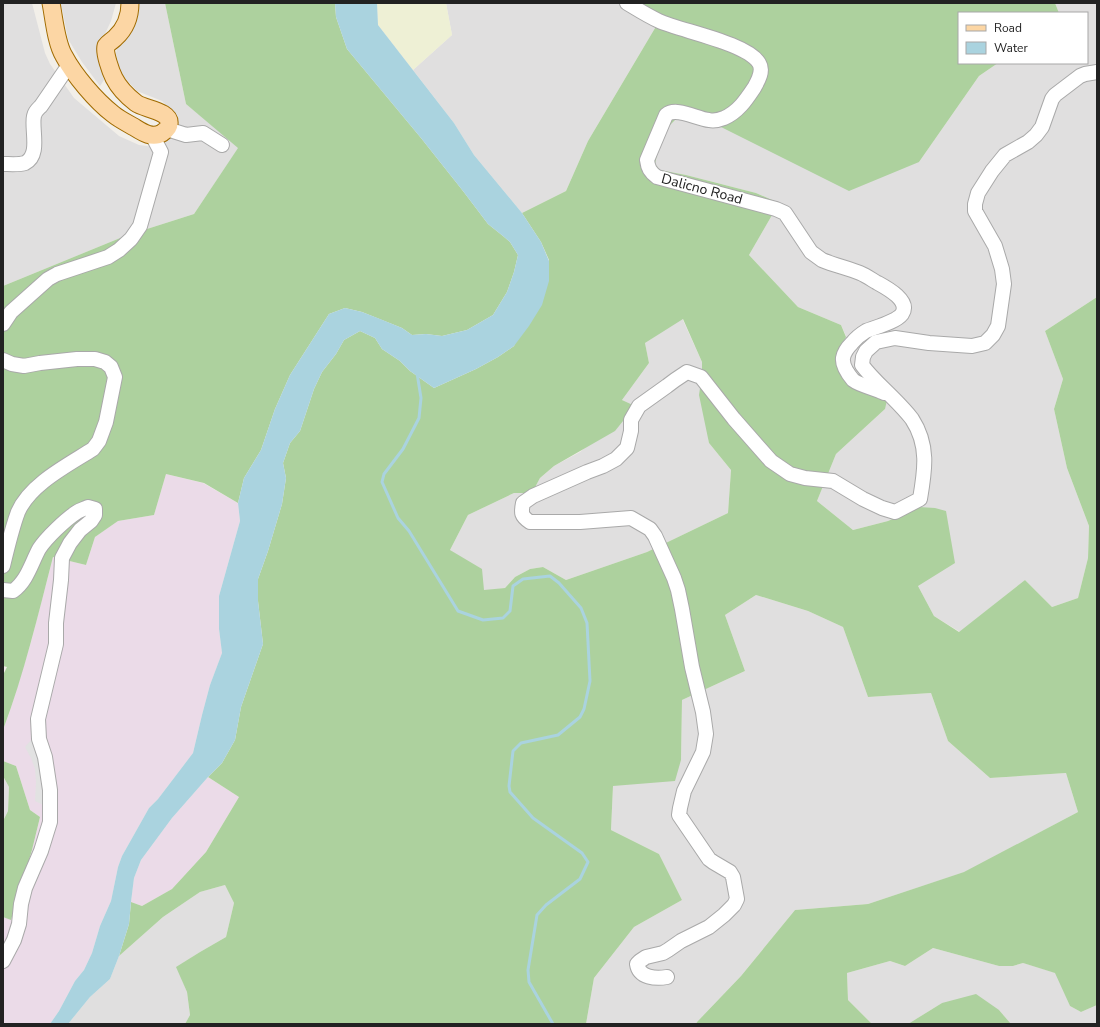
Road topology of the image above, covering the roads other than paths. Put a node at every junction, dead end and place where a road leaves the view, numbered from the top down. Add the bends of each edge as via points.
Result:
1 (51, 3) edge
2 (130, 3) edge
3 (627, 3) edge
4 (69, 65) junction
5 (1097, 72) edge
6 (159, 133) junction
7 (222, 144) dead end
8 (3, 164) edge
9 (3, 324) edge
10 (3, 360) edge
11 (892, 396) junction
12 (3, 566) edge
13 (3, 590) edge
14 (3, 961) edge
15 (667, 977) dead end

1 - 4 main road via 61,51
2 - 6 main road via 125,26 107,44 106,55 113,78 124,94 137,104 166,115 169,119 169,126
3 - 11 street, Dalicno Road via 659,21 746,51 760,64 759,80 741,107 730,115 709,120 678,112 666,115 647,160 647,167 657,177 785,213 817,258 861,273 894,293 902,302 901,315 860,335 843,357 846,370 855,381
4 - 6 main road via 112,113 145,133
4 - 8 street via 34,116 33,154 25,163
5 - 11 street via 1080,76 1055,95 1036,135 1005,155 978,193 975,211 995,246 1004,284 998,326 993,335 985,343 972,346 895,338 876,342 866,351 862,365
6 - 7 street via 203,134
6 - 9 street via 161,152 140,226 131,239 108,257 48,279 11,312
10 - 12 street via 24,366 95,359 106,362 115,377 106,422 99,442 93,449 34,489 19,511
11 - 15 street via 912,419 920,436 925,473 920,499 894,512 863,499 833,481 790,474 771,461 701,377 687,372 639,406 631,420 627,448 616,459 533,496 523,503 521,511 524,518 530,522 631,518 650,529 655,536 678,590 706,734 703,752 684,791 679,814 709,859 732,874 737,899 734,905 709,927 663,953 646,957 638,964 639,971 643,974 653,978
13 - 14 street via 13,591 23,582 40,548 77,512 88,507 95,509 91,521 80,530 62,558 56,644 38,719 39,739 45,757 50,790 50,822 25,888 14,940

